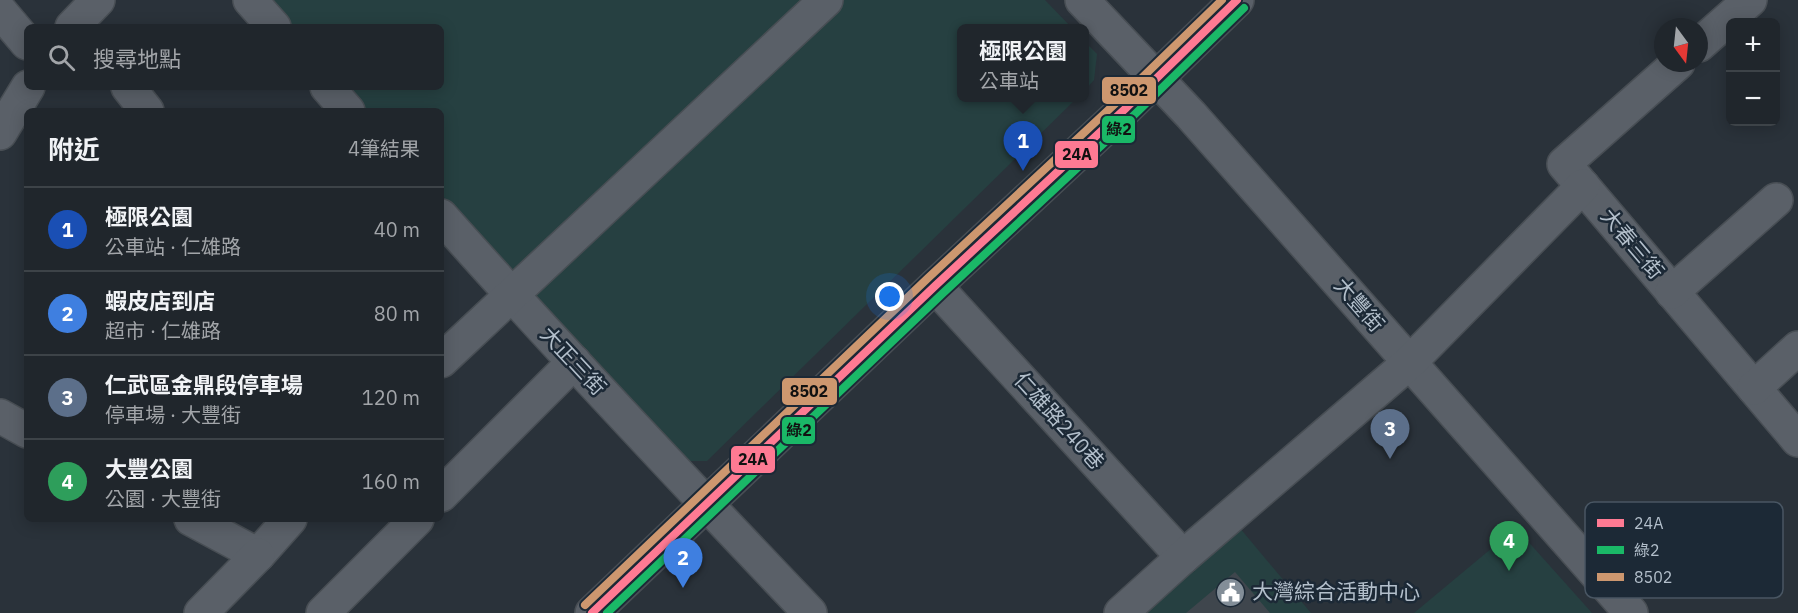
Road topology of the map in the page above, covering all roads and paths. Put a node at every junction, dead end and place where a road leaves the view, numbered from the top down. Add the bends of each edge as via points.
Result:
1 (250, 0) edge
2 (826, 0) edge
3 (1082, 0) edge
4 (1237, 0) edge
5 (1750, 0) edge
6 (0, 11) edge
7 (271, 24) edge
8 (1708, 37) edge
9 (24, 39) edge
10 (1668, 72) edge
11 (1156, 78) junction
12 (26, 90) edge
13 (130, 90) edge
14 (330, 90) edge
15 (145, 108) edge
16 (345, 108) edge
17 (0, 133) edge
18 (1583, 186) junction
19 (1776, 200) dead end
20 (444, 219) edge
21 (934, 286) junction
22 (1672, 292) junction
23 (511, 295) junction
24 (1798, 348) edge
25 (444, 357) edge
26 (574, 362) junction
27 (1410, 362) junction
28 (1754, 388) junction
29 (0, 416) edge
30 (24, 428) edge
31 (1798, 440) edge
32 (444, 492) edge
33 (706, 505) junction
34 (197, 522) edge
35 (287, 522) edge
36 (414, 522) edge
37 (258, 555) junction
38 (1183, 557) junction
39 (1585, 561) edge
40 (1618, 598) edge
41 (201, 613) edge
42 (323, 613) edge
43 (592, 613) edge
44 (810, 613) edge
45 (1121, 613) edge
46 (1631, 613) edge

1 - 7 street
2 - 23 street
3 - 11 street, 大豐街
4 - 11 street
5 - 8 street
6 - 9 street
10 - 18 street, 大春三街 via 1564,164
11 - 21 street
11 - 27 street, 大豐街
12 - 17 street
13 - 15 street
14 - 16 street
18 - 22 street, 大春三街
18 - 27 street
19 - 22 street
20 - 23 street, 大正三街
21 - 33 street
21 - 38 street, 仁雄路240巷
22 - 28 street, 大春三街
23 - 25 street
23 - 26 street, 大正三街
24 - 28 street
26 - 32 street
26 - 33 street, 大正三街
27 - 38 street
27 - 39 street, 大豐街
28 - 31 street, 大春三街
29 - 30 street
33 - 43 street
33 - 44 street, 大正三街
34 - 37 street
35 - 37 street
36 - 42 street
37 - 41 street
38 - 45 street
40 - 46 street, 大豐街

